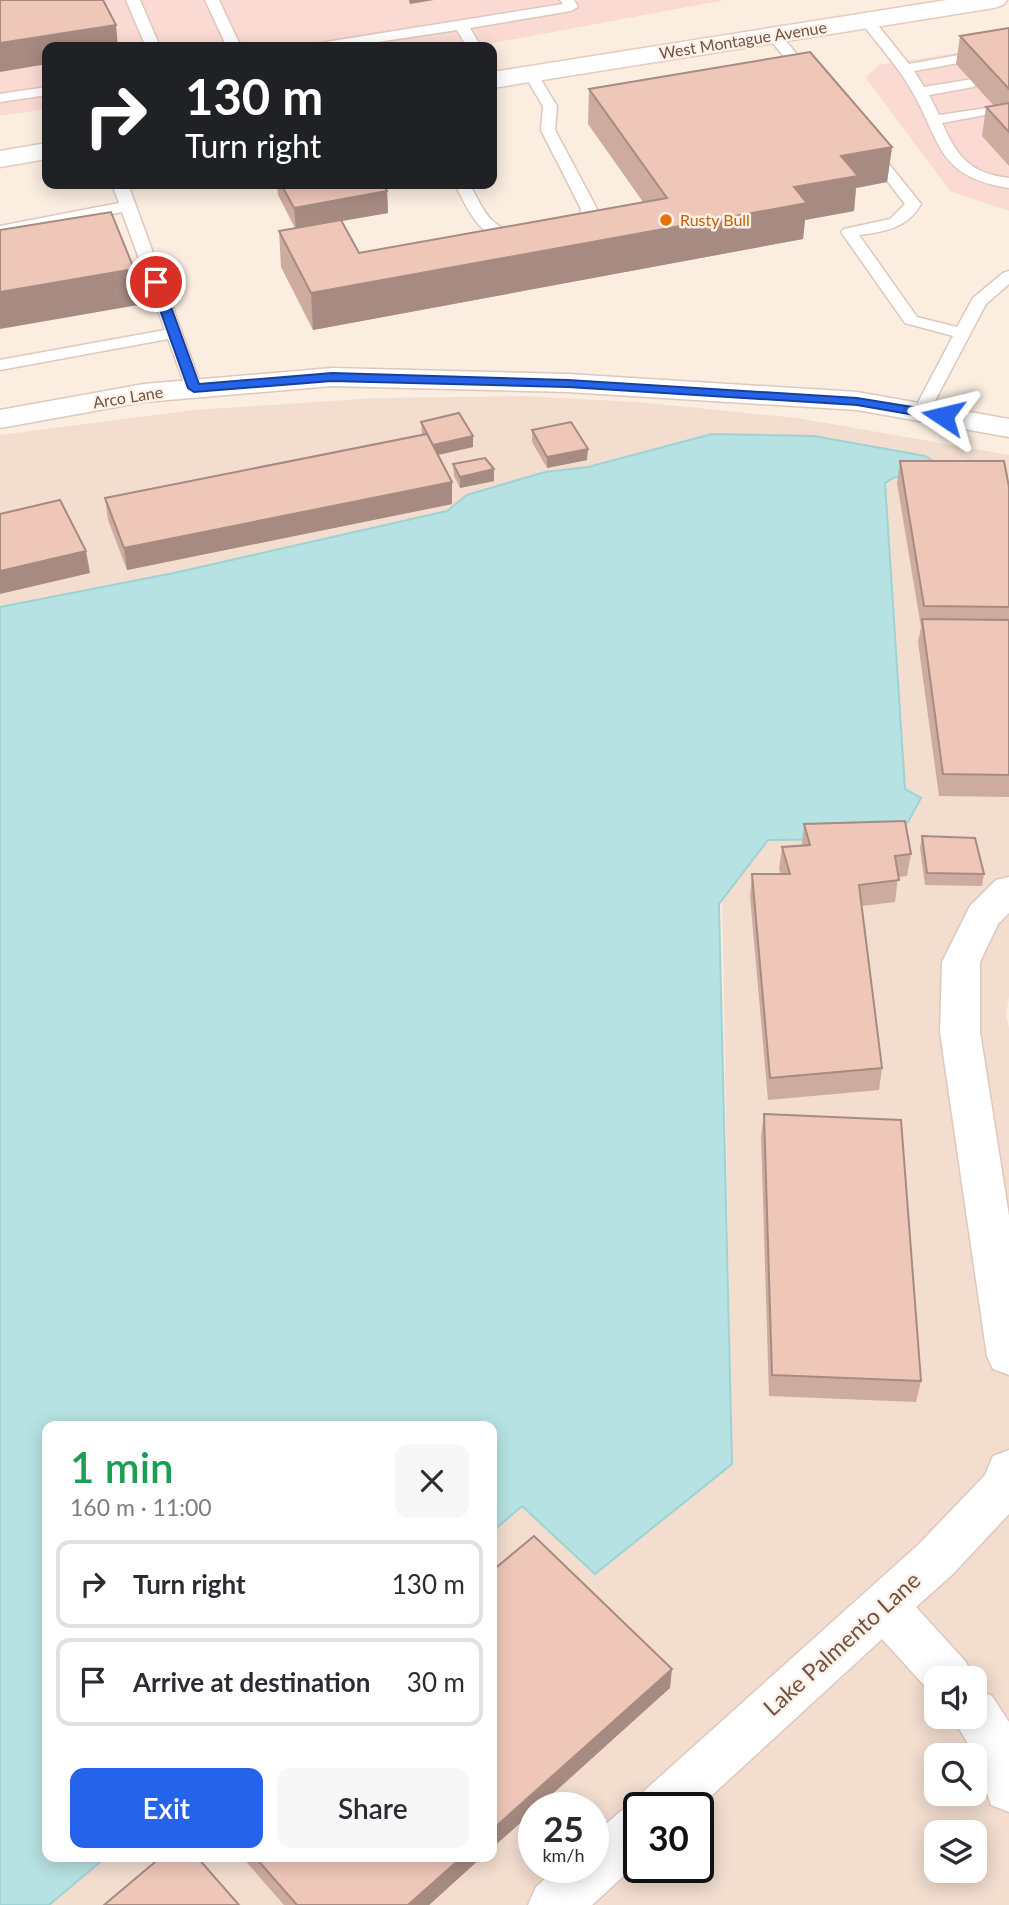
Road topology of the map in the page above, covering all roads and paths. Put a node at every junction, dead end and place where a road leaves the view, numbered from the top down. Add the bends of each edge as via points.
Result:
1 (133, 0) edge
2 (212, 0) edge
3 (566, 0) edge
4 (994, 0) edge
5 (867, 21) junction
6 (461, 25) junction
7 (774, 36) junction
8 (151, 42) edge
9 (232, 42) edge
10 (352, 42) edge
11 (471, 42) edge
12 (1009, 50) edge
13 (904, 69) junction
14 (530, 74) junction
15 (497, 78) edge
16 (973, 83) edge
17 (823, 89) edge
18 (42, 92) edge
19 (920, 92) junction
20 (0, 98) edge
21 (996, 109) edge
22 (935, 120) junction
23 (864, 142) edge
24 (42, 153) edge
25 (0, 159) edge
26 (1009, 183) edge
27 (122, 189) edge
28 (465, 189) edge
29 (128, 206) junction
30 (558, 230) edge
31 (0, 231) edge
32 (531, 235) edge
33 (1009, 276) edge
34 (174, 333) junction
35 (963, 334) junction
36 (0, 365) edge
37 (194, 388) junction
38 (921, 412) junction
39 (0, 419) edge
40 (1009, 428) edge
41 (1009, 890) edge
42 (1009, 1356) edge
43 (1009, 1470) edge
44 (884, 1606) junction
45 (937, 1666) edge
46 (985, 1729) edge
47 (1009, 1788) edge
48 (680, 1792) edge
49 (623, 1843) edge
50 (554, 1905) edge

1 - 8 lane
2 - 9 lane
3 - 6 lane via 570,7
4 - 5 street, West Montague Avenue
5 - 7 street, West Montague Avenue
5 - 13 lane
6 - 10 lane
6 - 11 lane
7 - 14 street, West Montague Avenue
7 - 17 lane
12 - 13 lane
13 - 19 lane
14 - 15 street, West Montague Avenue
14 - 30 lane via 550,106 548,130 589,209 587,220
16 - 19 lane
18 - 20 lane
19 - 22 lane
21 - 22 lane
22 - 26 lane via 940,139 968,171
23 - 35 lane via 913,204 910,214 899,221 849,232 911,320
24 - 25 street
27 - 29 lane
28 - 32 lane via 491,231 502,237
29 - 31 lane
29 - 34 lane
33 - 35 lane via 979,302
34 - 36 lane
34 - 37 lane
35 - 38 lane
37 - 38 street, Arco Lane via 332,377 568,383 857,401
37 - 39 street, Arco Lane
38 - 40 street, Arco Lane
41 - 42 street via 983,916 961,962 960,1032
43 - 44 street, Lake Palmento Lane via 1007,1484
44 - 45 street
44 - 48 street, Lake Palmento Lane
46 - 47 street via 999,1751
49 - 50 street

